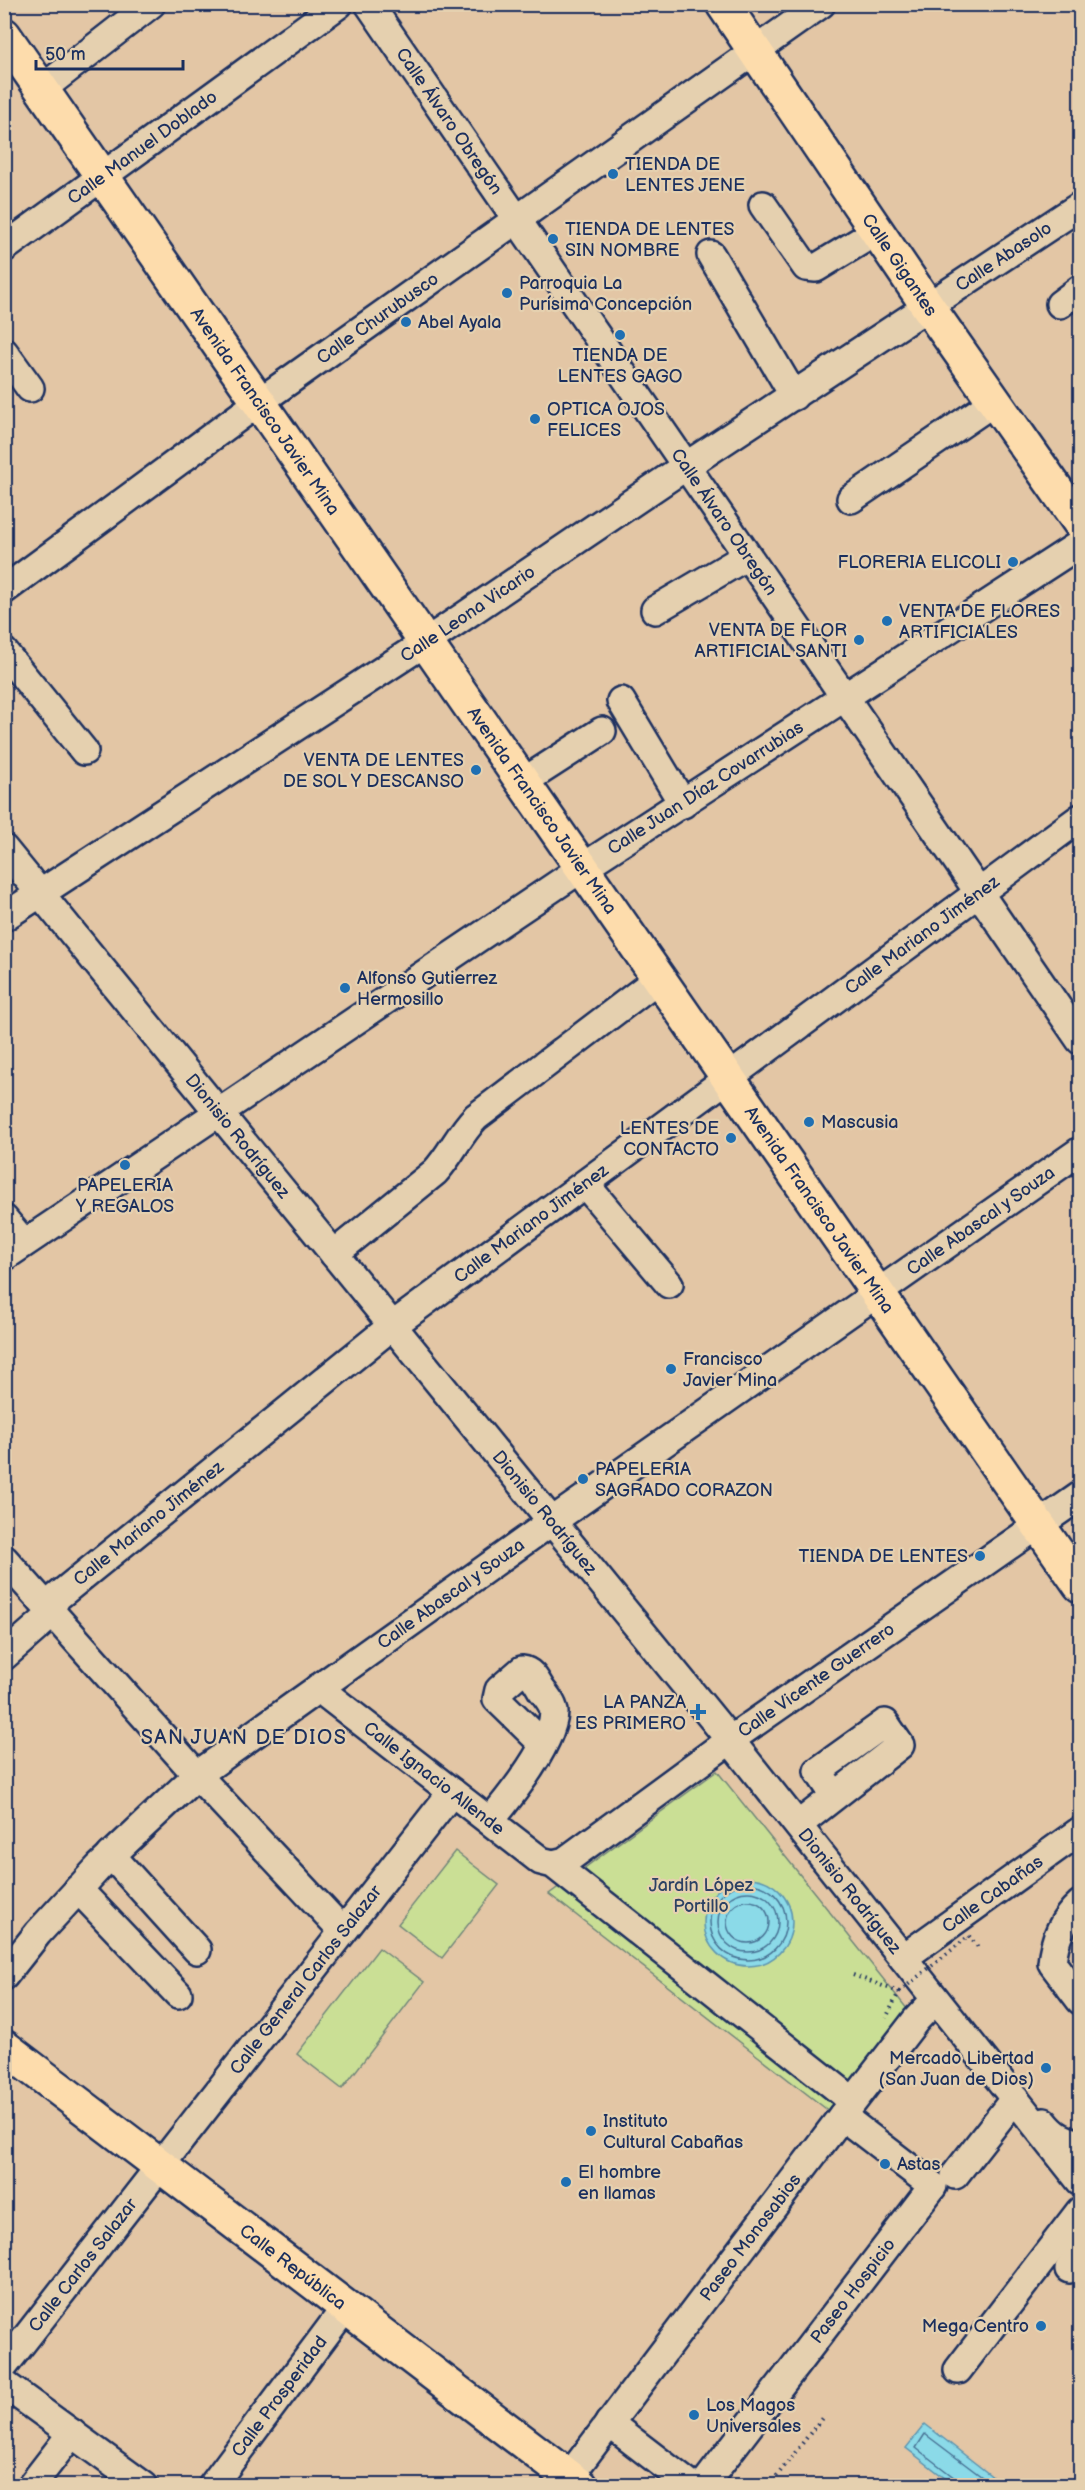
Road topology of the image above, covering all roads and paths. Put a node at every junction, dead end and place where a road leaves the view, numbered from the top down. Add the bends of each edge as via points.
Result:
1 (151, 4) edge
2 (339, 4) edge
3 (369, 4) edge
4 (723, 4) edge
5 (821, 4) edge
6 (4, 35) edge
7 (755, 51) junction
8 (42, 89) junction
9 (102, 175) junction
10 (763, 205) dead end
11 (1080, 206) edge
12 (517, 219) junction
13 (877, 231) junction
14 (4, 248) edge
15 (711, 255) dead end
16 (929, 308) junction
17 (4, 352) edge
18 (30, 388) dead end
19 (794, 396) junction
20 (995, 401) junction
21 (259, 402) junction
22 (686, 466) junction
23 (852, 499) dead end
24 (1080, 523) edge
25 (1080, 544) edge
26 (747, 556) junction
27 (4, 590) edge
28 (655, 610) dead end
29 (426, 642) junction
30 (4, 652) edge
31 (845, 698) junction
32 (621, 701) dead end
33 (602, 731) dead end
34 (84, 751) dead end
35 (523, 782) junction
36 (683, 804) junction
37 (1080, 818) edge
38 (4, 849) edge
39 (582, 868) junction
40 (979, 892) junction
41 (40, 893) junction
42 (4, 917) edge
43 (659, 978) junction
44 (1080, 1040) edge
45 (729, 1078) junction
46 (219, 1114) junction
47 (1080, 1151) edge
48 (585, 1184) junction
49 (4, 1219) edge
50 (14, 1250) edge
51 (334, 1254) junction
52 (669, 1284) dead end
53 (878, 1294) junction
54 (392, 1326) junction
55 (1080, 1496) edge
56 (551, 1522) junction
57 (1039, 1526) junction
58 (4, 1559) edge
59 (1080, 1585) edge
60 (50, 1610) junction
61 (4, 1656) edge
62 (318, 1688) junction
63 (730, 1740) junction
64 (543, 1744) dead end
65 (197, 1775) junction
66 (452, 1792) junction
67 (835, 1796) dead end
68 (490, 1821) junction
69 (798, 1825) junction
70 (1080, 1831) edge
71 (111, 1855) junction
72 (553, 1864) junction
73 (78, 1889) junction
74 (1080, 1904) edge
75 (343, 1931) junction
76 (978, 1947) dead end
77 (197, 1950) dead end
78 (903, 1958) junction
79 (853, 1975) dead end
80 (4, 1976) edge
81 (899, 1992) junction
82 (178, 1994) dead end
83 (935, 2000) junction
84 (1080, 2000) edge
85 (884, 2024) dead end
86 (4, 2047) edge
87 (993, 2072) junction
88 (1014, 2098) junction
89 (849, 2103) junction
90 (1080, 2143) edge
91 (159, 2165) junction
92 (955, 2175) dead end
93 (1080, 2181) edge
94 (1080, 2211) edge
95 (1080, 2229) edge
96 (1069, 2261) edge
97 (346, 2307) junction
98 (4, 2366) edge
99 (958, 2370) dead end
100 (4, 2384) edge
101 (822, 2418) dead end
102 (609, 2423) junction
103 (72, 2433) junction
104 (571, 2482) edge
105 (31, 2486) edge
106 (144, 2486) edge
107 (212, 2486) edge
108 (691, 2486) edge
109 (703, 2486) edge
110 (770, 2486) edge

1 - 8 street
2 - 9 street, Calle Manuel Doblado
3 - 12 street, Calle Álvaro Obregón
4 - 7 main road, Calle Gigantes
5 - 7 street, Calle Churubusco
6 - 8 main road, Avenida Francisco Javier Mina
7 - 12 street, Calle Churubusco
7 - 13 main road, Calle Gigantes
8 - 9 main road, Avenida Francisco Javier Mina
9 - 14 street, Calle Manuel Doblado
9 - 21 main road, Avenida Francisco Javier Mina
10 - 13 street via 806,267 816,268
11 - 16 street, Calle Abasolo
12 - 21 street, Calle Churubusco
12 - 22 street, Calle Álvaro Obregón
13 - 16 main road, Calle Gigantes
15 - 19 street
16 - 19 street, Calle Leona Vicario
16 - 20 main road, Calle Gigantes
17 - 18 street
19 - 22 street, Calle Leona Vicario
20 - 23 street
20 - 24 main road, Calle Gigantes
21 - 27 street, Calle Churubusco
21 - 29 main road, Avenida Francisco Javier Mina
22 - 26 street, Calle Álvaro Obregón
22 - 29 street, Calle Leona Vicario
25 - 31 street, Calle Juan Díaz Covarrubias
26 - 28 street
26 - 31 street, Calle Álvaro Obregón
29 - 35 main road, Avenida Francisco Javier Mina
29 - 41 street, Calle Leona Vicario
30 - 34 street
31 - 36 street, Calle Juan Díaz Covarrubias
31 - 40 street, Calle Álvaro Obregón
32 - 36 street
33 - 35 street
35 - 39 main road, Avenida Francisco Javier Mina
36 - 39 street, Calle Juan Díaz Covarrubias
37 - 40 street, Calle Mariano Jiménez
38 - 41 street, Dionisio Rodríguez
39 - 43 main road, Avenida Francisco Javier Mina
39 - 46 street, Calle Juan Díaz Covarrubias
40 - 44 street, Calle Álvaro Obregón
40 - 45 street, Calle Mariano Jiménez
41 - 42 street, Calle Leona Vicario
41 - 46 street, Dionisio Rodríguez
43 - 45 main road, Avenida Francisco Javier Mina
43 - 51 street via 476,1117 461,1132 448,1158 435,1172
45 - 48 street, Calle Mariano Jiménez
45 - 53 main road, Avenida Francisco Javier Mina
46 - 50 street, Calle Juan Díaz Covarrubias
46 - 51 street, Dionisio Rodríguez
47 - 53 street, Calle Abascal y Souza
48 - 52 street
48 - 54 street, Calle Mariano Jiménez
49 - 50 street
51 - 54 street, Dionisio Rodríguez
53 - 56 street, Calle Abascal y Souza
53 - 57 main road, Avenida Francisco Javier Mina
54 - 56 street, Dionisio Rodríguez
54 - 60 street, Calle Mariano Jiménez via 57,1597
55 - 57 street, Calle Vicente Guerrero
56 - 62 street, Calle Abascal y Souza
56 - 63 street, Dionisio Rodríguez
57 - 59 main road, Avenida Francisco Javier Mina
57 - 63 street, Calle Vicente Guerrero
58 - 60 street
60 - 61 street, Calle Mariano Jiménez via 44,1622
60 - 65 street
62 - 65 street, Calle Abascal y Souza
62 - 66 street, Calle Ignacio Allende
63 - 69 street, Dionisio Rodríguez
63 - 72 street, Calle Vicente Guerrero via 565,1861
64 - 68 street via 520,1783
65 - 71 street, Calle Abascal y Souza
65 - 75 street
66 - 68 street, Calle Ignacio Allende
66 - 75 street, Calle General Carlos Salazar
67 - 69 street
68 - 72 street, Calle Ignacio Allende via 541,1861
69 - 78 street, Dionisio Rodríguez
70 - 78 street, Calle Cabañas
71 - 73 street, Calle Abascal y Souza
71 - 77 street
72 - 89 street, Calle Ignacio Allende
73 - 80 street, Calle Abascal y Souza
73 - 82 street
74 - 84 street via 1058,1932 1052,1963
75 - 91 street, Calle General Carlos Salazar
76 - 81 path, bridge via 969,1936
78 - 83 street, Dionisio Rodríguez
79 - 81 path
81 - 85 path
83 - 87 street, Dionisio Rodríguez
83 - 89 street, Paseo Monosabios
86 - 91 main road, Calle República
87 - 88 street, Dionisio Rodríguez
87 - 90 street via 1011,2079 1051,2132
88 - 92 street
88 - 93 street, Dionisio Rodríguez
89 - 102 street, Paseo Monosabios
89 - 109 street, Paseo Hospicio via 933,2186
91 - 97 main road, Calle República
91 - 98 street, Calle Carlos Salazar
94 - 99 street
95 - 96 street
97 - 104 main road, Calle República
97 - 107 street, Calle Prosperidad
100 - 103 street
101 - 110 path
102 - 104 street, Paseo Monosabios
102 - 108 street
103 - 105 street
103 - 106 street

